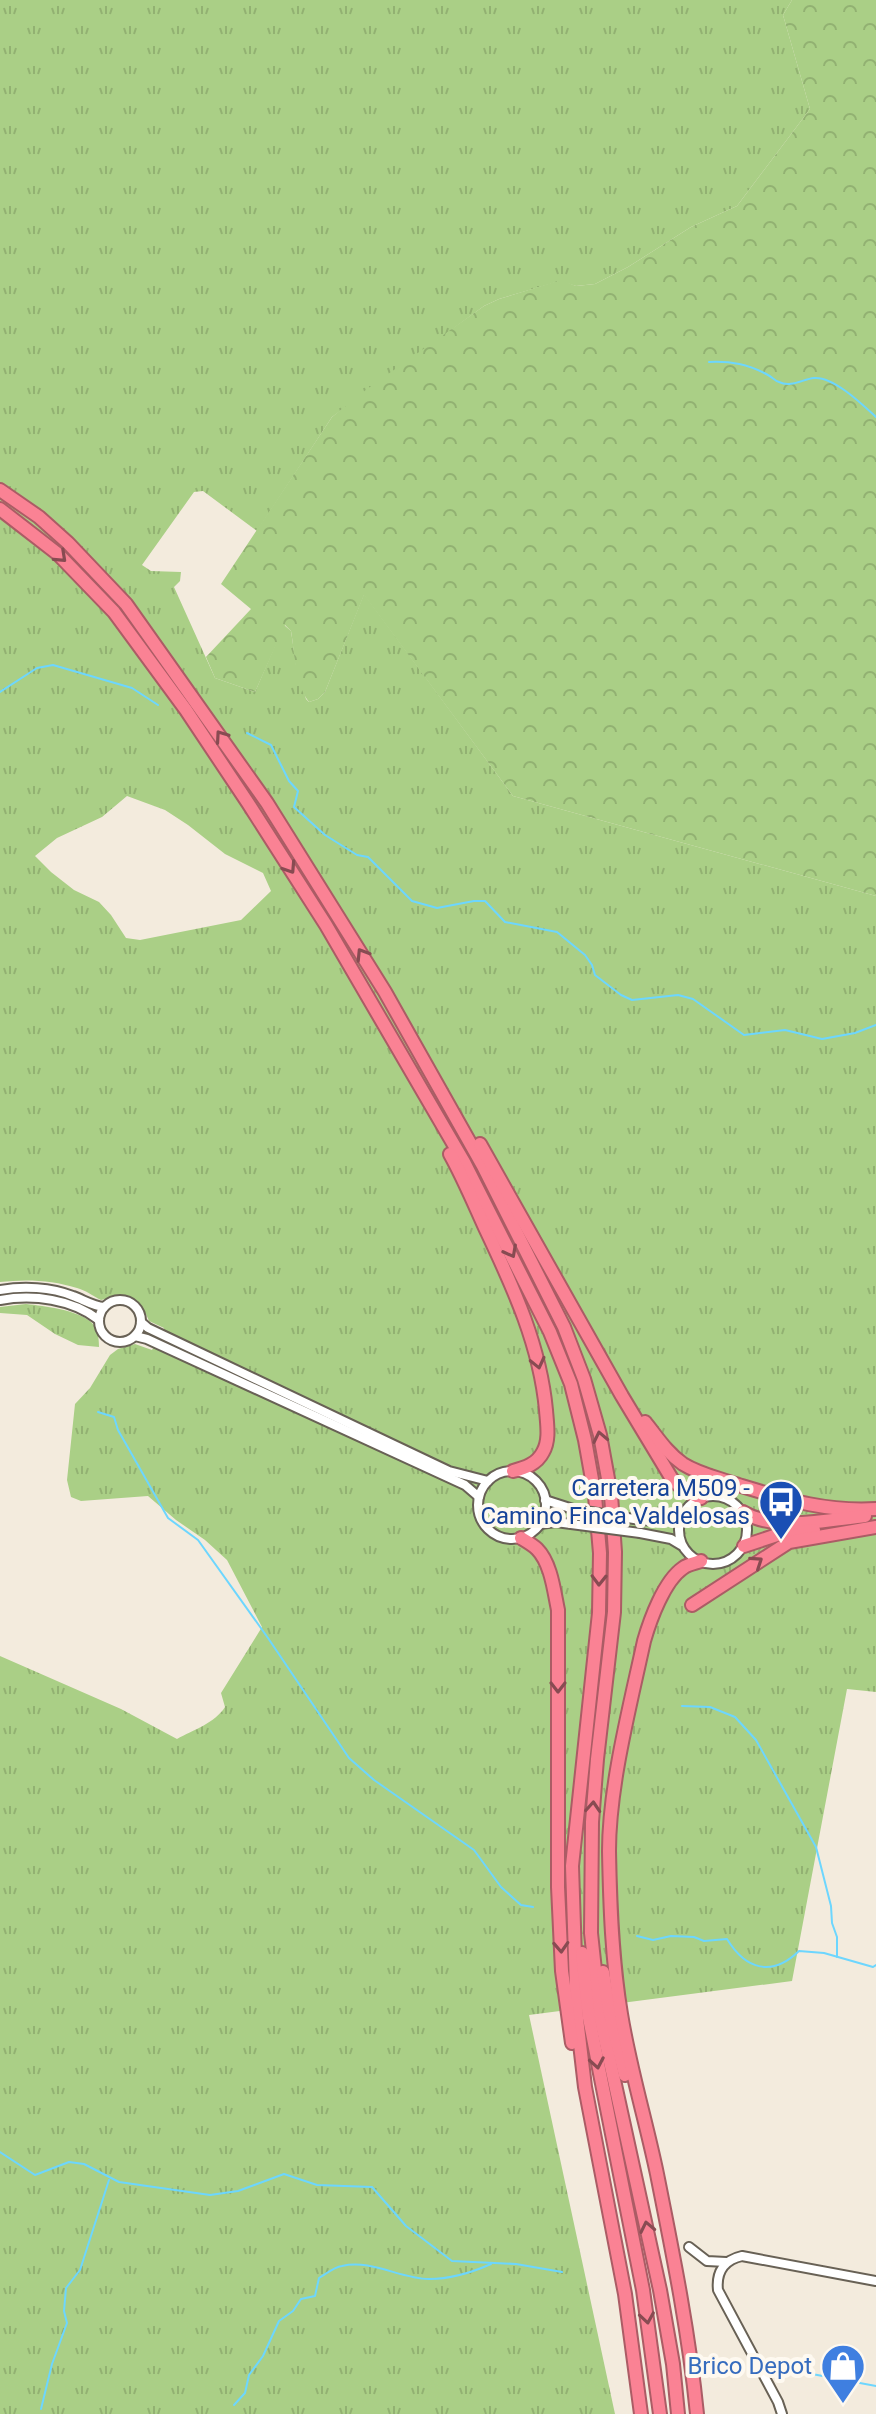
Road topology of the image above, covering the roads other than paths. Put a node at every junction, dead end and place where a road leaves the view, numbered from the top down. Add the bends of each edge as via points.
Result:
1 (0, 490) edge
2 (0, 509) edge
3 (385, 992) junction
4 (377, 1013) junction
5 (0, 1290) edge
6 (0, 1300) edge
7 (104, 1307) junction
8 (99, 1320) junction
9 (141, 1322) junction
10 (135, 1336) junction
11 (622, 1396) junction
12 (513, 1471) junction
13 (488, 1481) junction
14 (479, 1497) junction
15 (701, 1498) junction
16 (545, 1500) junction
17 (876, 1509) edge
18 (743, 1512) junction
19 (876, 1515) edge
20 (681, 1516) junction
21 (540, 1524) junction
22 (876, 1526) edge
23 (521, 1538) junction
24 (682, 1546) junction
25 (744, 1546) junction
26 (701, 1561) junction
27 (692, 1605) dead end
28 (578, 1818) junction
29 (591, 1885) junction
30 (599, 2163) junction
31 (662, 2201) junction
32 (689, 2247) dead end
33 (726, 2262) junction
34 (876, 2281) edge
35 (641, 2414) edge
36 (660, 2414) edge
37 (678, 2414) edge
38 (697, 2414) edge
39 (782, 2414) edge

3 -> 1 highway via 267,803 126,604 68,543
2 -> 4 highway via 58,554 114,612 248,803
3 - 11 highway via 437,1068
29 -> 3 highway via 597,1759 614,1612 611,1495 600,1435 564,1327 483,1166
4 -> 12 highway via 454,1161 530,1330 544,1390 547,1439 539,1459
4 -> 28 highway via 521,1271 571,1384 585,1440 600,1553 599,1613
5 - 7 street via 45,1289
6 - 8 street via 69,1304
7 - 8 street
7 - 9 street via 128,1302
8 - 10 street via 109,1339 127,1341
9 - 10 street
9 - 13 street via 449,1471
10 - 14 street via 465,1485
11 - 15 highway via 672,1479
11 - 17 highway via 671,1454 703,1474 801,1504
12 - 13 street
12 - 16 street via 538,1483
13 - 14 street
14 - 23 street via 479,1515 489,1531
15 - 18 street via 729,1499
15 - 20 street
16 - 20 street, bridge via 640,1520
16 - 21 street
18 - 19 highway via 773,1523
18 - 25 street
20 - 24 street
21 - 23 street
21 - 24 street, bridge via 640,1533
22 - 25 highway via 780,1534
27 -> 22 highway via 789,1542
23 -> 30 highway via 543,1557 558,1610 562,1971 580,2089
24 - 26 street
25 - 26 street via 725,1563
26 - 31 highway via 677,1573 649,1624 619,1768 609,1848 620,2013
28 - 30 highway via 572,1866 577,2018
28 -> 36 highway via 589,2018 643,2290
29 - 31 highway via 615,2035
37 -> 29 highway via 660,2290 600,2016
30 - 35 highway via 625,2294
31 - 38 highway
32 - 33 street via 707,2261
33 - 34 street via 742,2256
33 - 39 street via 718,2290

